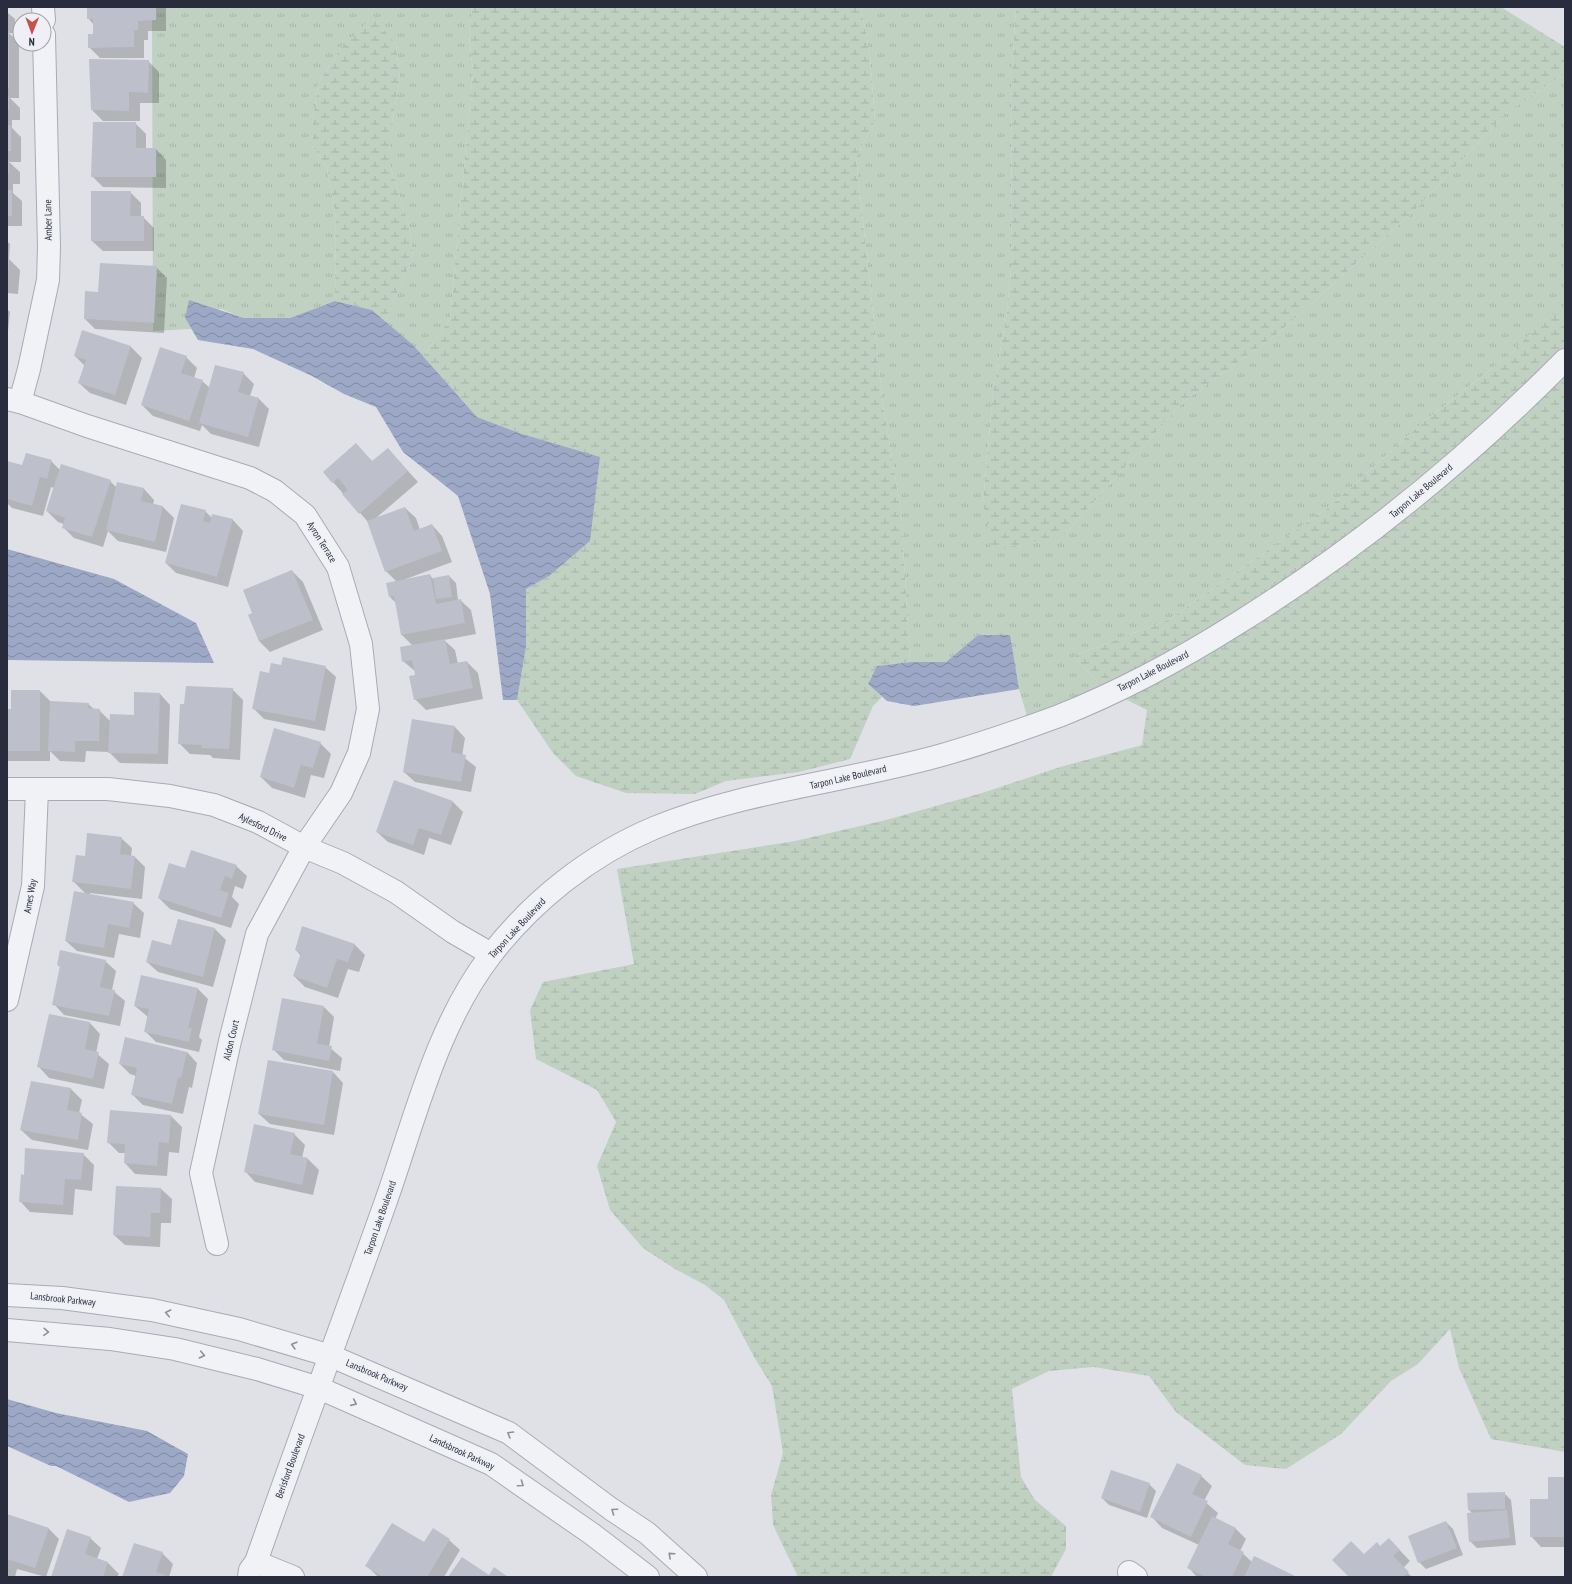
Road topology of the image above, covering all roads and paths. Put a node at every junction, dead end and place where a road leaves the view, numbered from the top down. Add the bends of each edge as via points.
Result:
1 (44, 52) edge
2 (1565, 360) edge
3 (14, 401) edge
4 (7, 789) edge
5 (37, 790) junction
6 (304, 847) junction
7 (491, 954) junction
8 (7, 1000) edge
9 (218, 1244) dead end
10 (7, 1295) edge
11 (7, 1330) edge
12 (331, 1356) junction
13 (319, 1388) junction
14 (253, 1569) edge
15 (641, 1571) edge
16 (293, 1577) edge
17 (696, 1577) edge

1 - 3 street, Amber Lane via 48,280
2 - 7 street, Tarpon Lake Boulevard via 1488,434 1340,556 1202,646 1063,714 997,738 940,756 738,801 654,828 627,841 567,879 536,905
3 - 6 street, Ayron Terrace via 250,478 275,491 305,515 338,567 361,644 368,709 359,753 341,792
4 - 5 street, Aylesford Drive
5 - 6 street, Aylesford Drive via 108,789 170,796 214,805 258,822
5 - 8 street, Ames Way via 33,886
6 - 7 street, Aylesford Drive via 343,863 396,892 453,932
6 - 9 street, Aldon Court via 257,934 221,1080 201,1173
7 - 12 street, Tarpon Lake Boulevard via 466,990 445,1035
12 -> 10 street, Lansbrook Parkway via 239,1329 152,1310 62,1298
11 -> 13 street via 110,1339 175,1350 257,1369
12 - 13 street, Berisford Boulevard
17 -> 12 street, Lansbrook Parkway via 647,1533 509,1433
13 - 14 street, Berisford Boulevard
13 -> 15 street, Landsbrook Parkway via 491,1464
14 - 16 street

